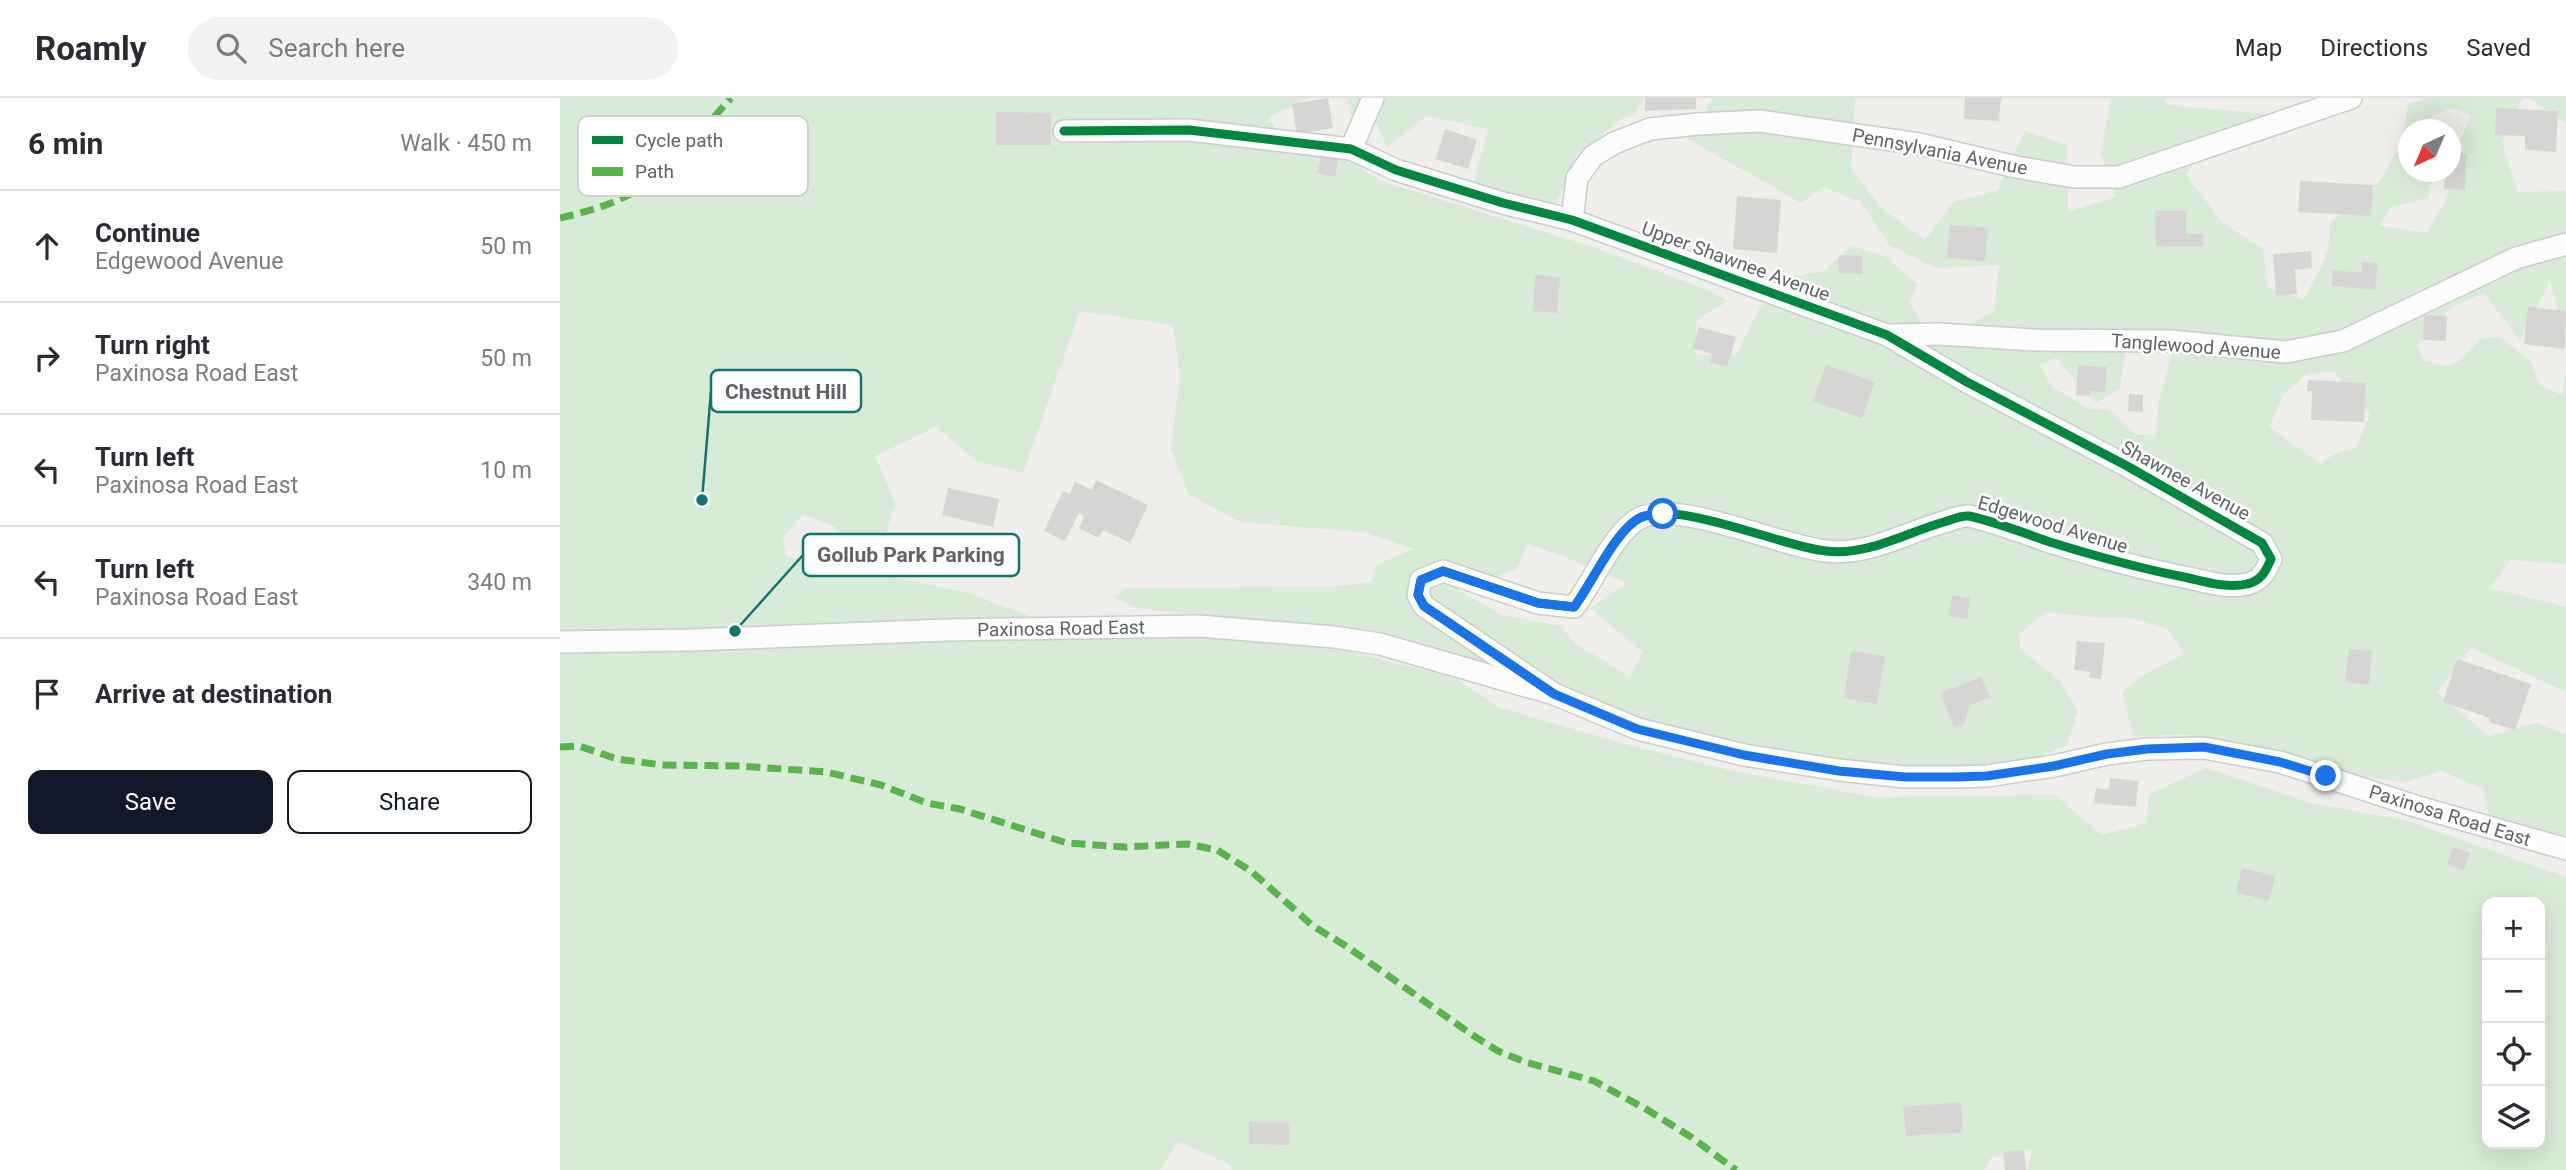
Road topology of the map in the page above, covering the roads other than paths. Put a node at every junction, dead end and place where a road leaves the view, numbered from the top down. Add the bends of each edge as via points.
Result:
1 (1373, 98) edge
2 (2351, 98) edge
3 (1064, 131) dead end
4 (1351, 149) junction
5 (1572, 220) junction
6 (2566, 243) edge
7 (1887, 335) junction
8 (2092, 448) joint
9 (2262, 543) joint
10 (1588, 589) joint
11 (560, 642) edge
12 (1554, 694) junction
13 (2566, 849) edge

1 - 4 street
2 - 5 street, Pennsylvania Avenue via 2119,177 2074,177 1919,144 1760,121 1650,130 1593,156 1577,178
3 - 4 street, Upper Shawnee Avenue via 1189,130
4 - 5 street, Upper Shawnee Avenue via 1396,170
5 - 7 street, Upper Shawnee Avenue
6 - 7 street, Tanglewood Avenue via 2515,258 2343,341 2286,352 2170,341
7 - 8 street, Upper Shawnee Avenue
8 - 9 street, Shawnee Avenue
9 - 10 street, Edgewood Avenue via 2271,559 2265,574 2248,584 2223,585 2121,564 1966,516 1870,549 1828,552 1691,516 1663,514 1641,517 1627,528
10 - 12 street, Paxinosa Road East via 1574,607 1538,603 1443,571 1421,580 1418,595 1424,606
11 - 12 street, Paxinosa Road East via 1199,626 1380,644
12 - 13 street, Paxinosa Road East via 1637,729 1744,755 1905,777 1987,776 2107,754 2204,747 2280,762

